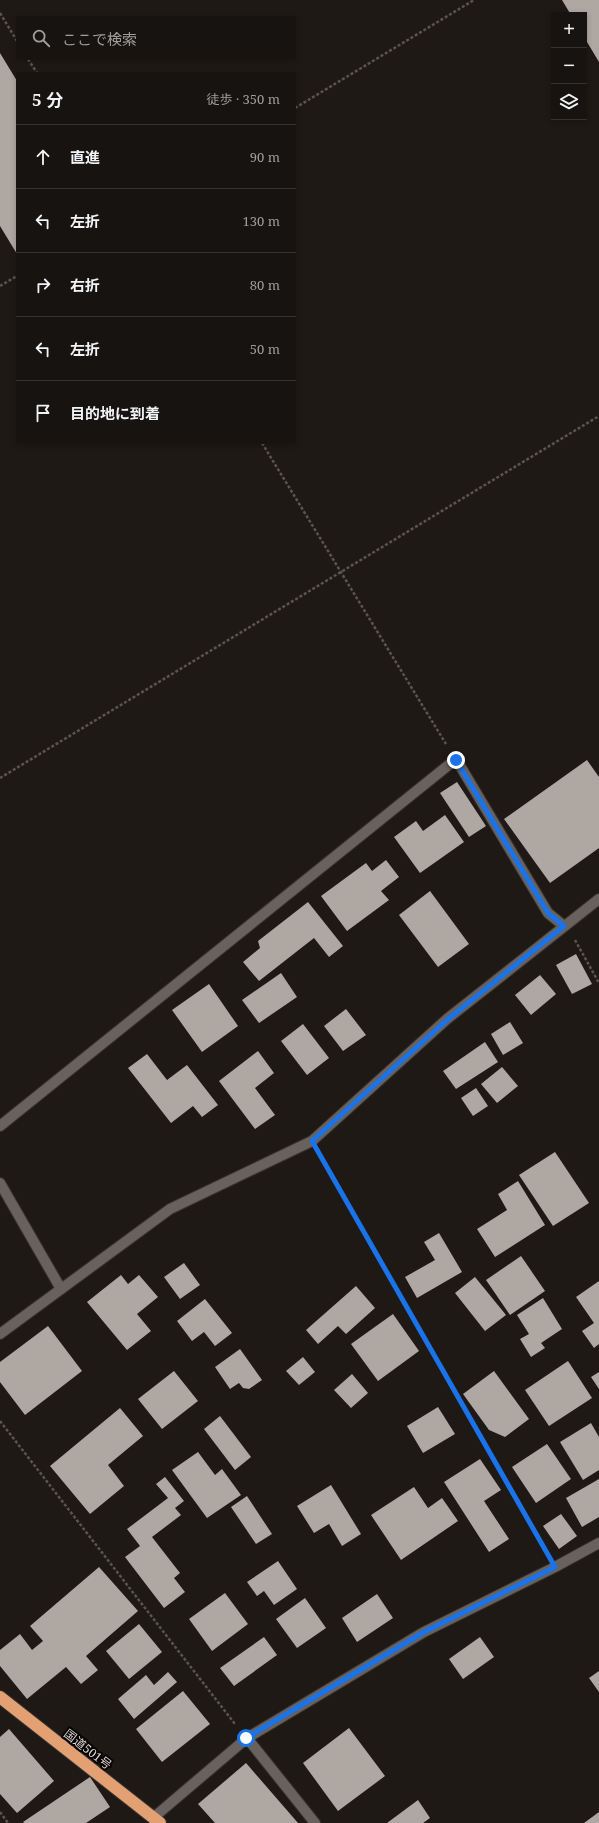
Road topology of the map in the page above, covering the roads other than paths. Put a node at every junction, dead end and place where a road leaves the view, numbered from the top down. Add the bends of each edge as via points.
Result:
1 (599, 900) edge
2 (564, 926) junction
3 (0, 1126) edge
4 (0, 1183) edge
5 (60, 1289) junction
6 (0, 1334) edge
7 (599, 1543) edge
8 (0, 1697) edge
9 (246, 1738) junction
10 (156, 1821) edge
11 (315, 1823) edge

1 - 2 street
2 - 3 street via 548,913 456,760
2 - 5 street via 447,1020 312,1141 170,1209
4 - 5 street
5 - 6 street
7 - 9 street via 424,1632
8 - 10 highway, 国道501号
9 - 10 street
9 - 11 street

